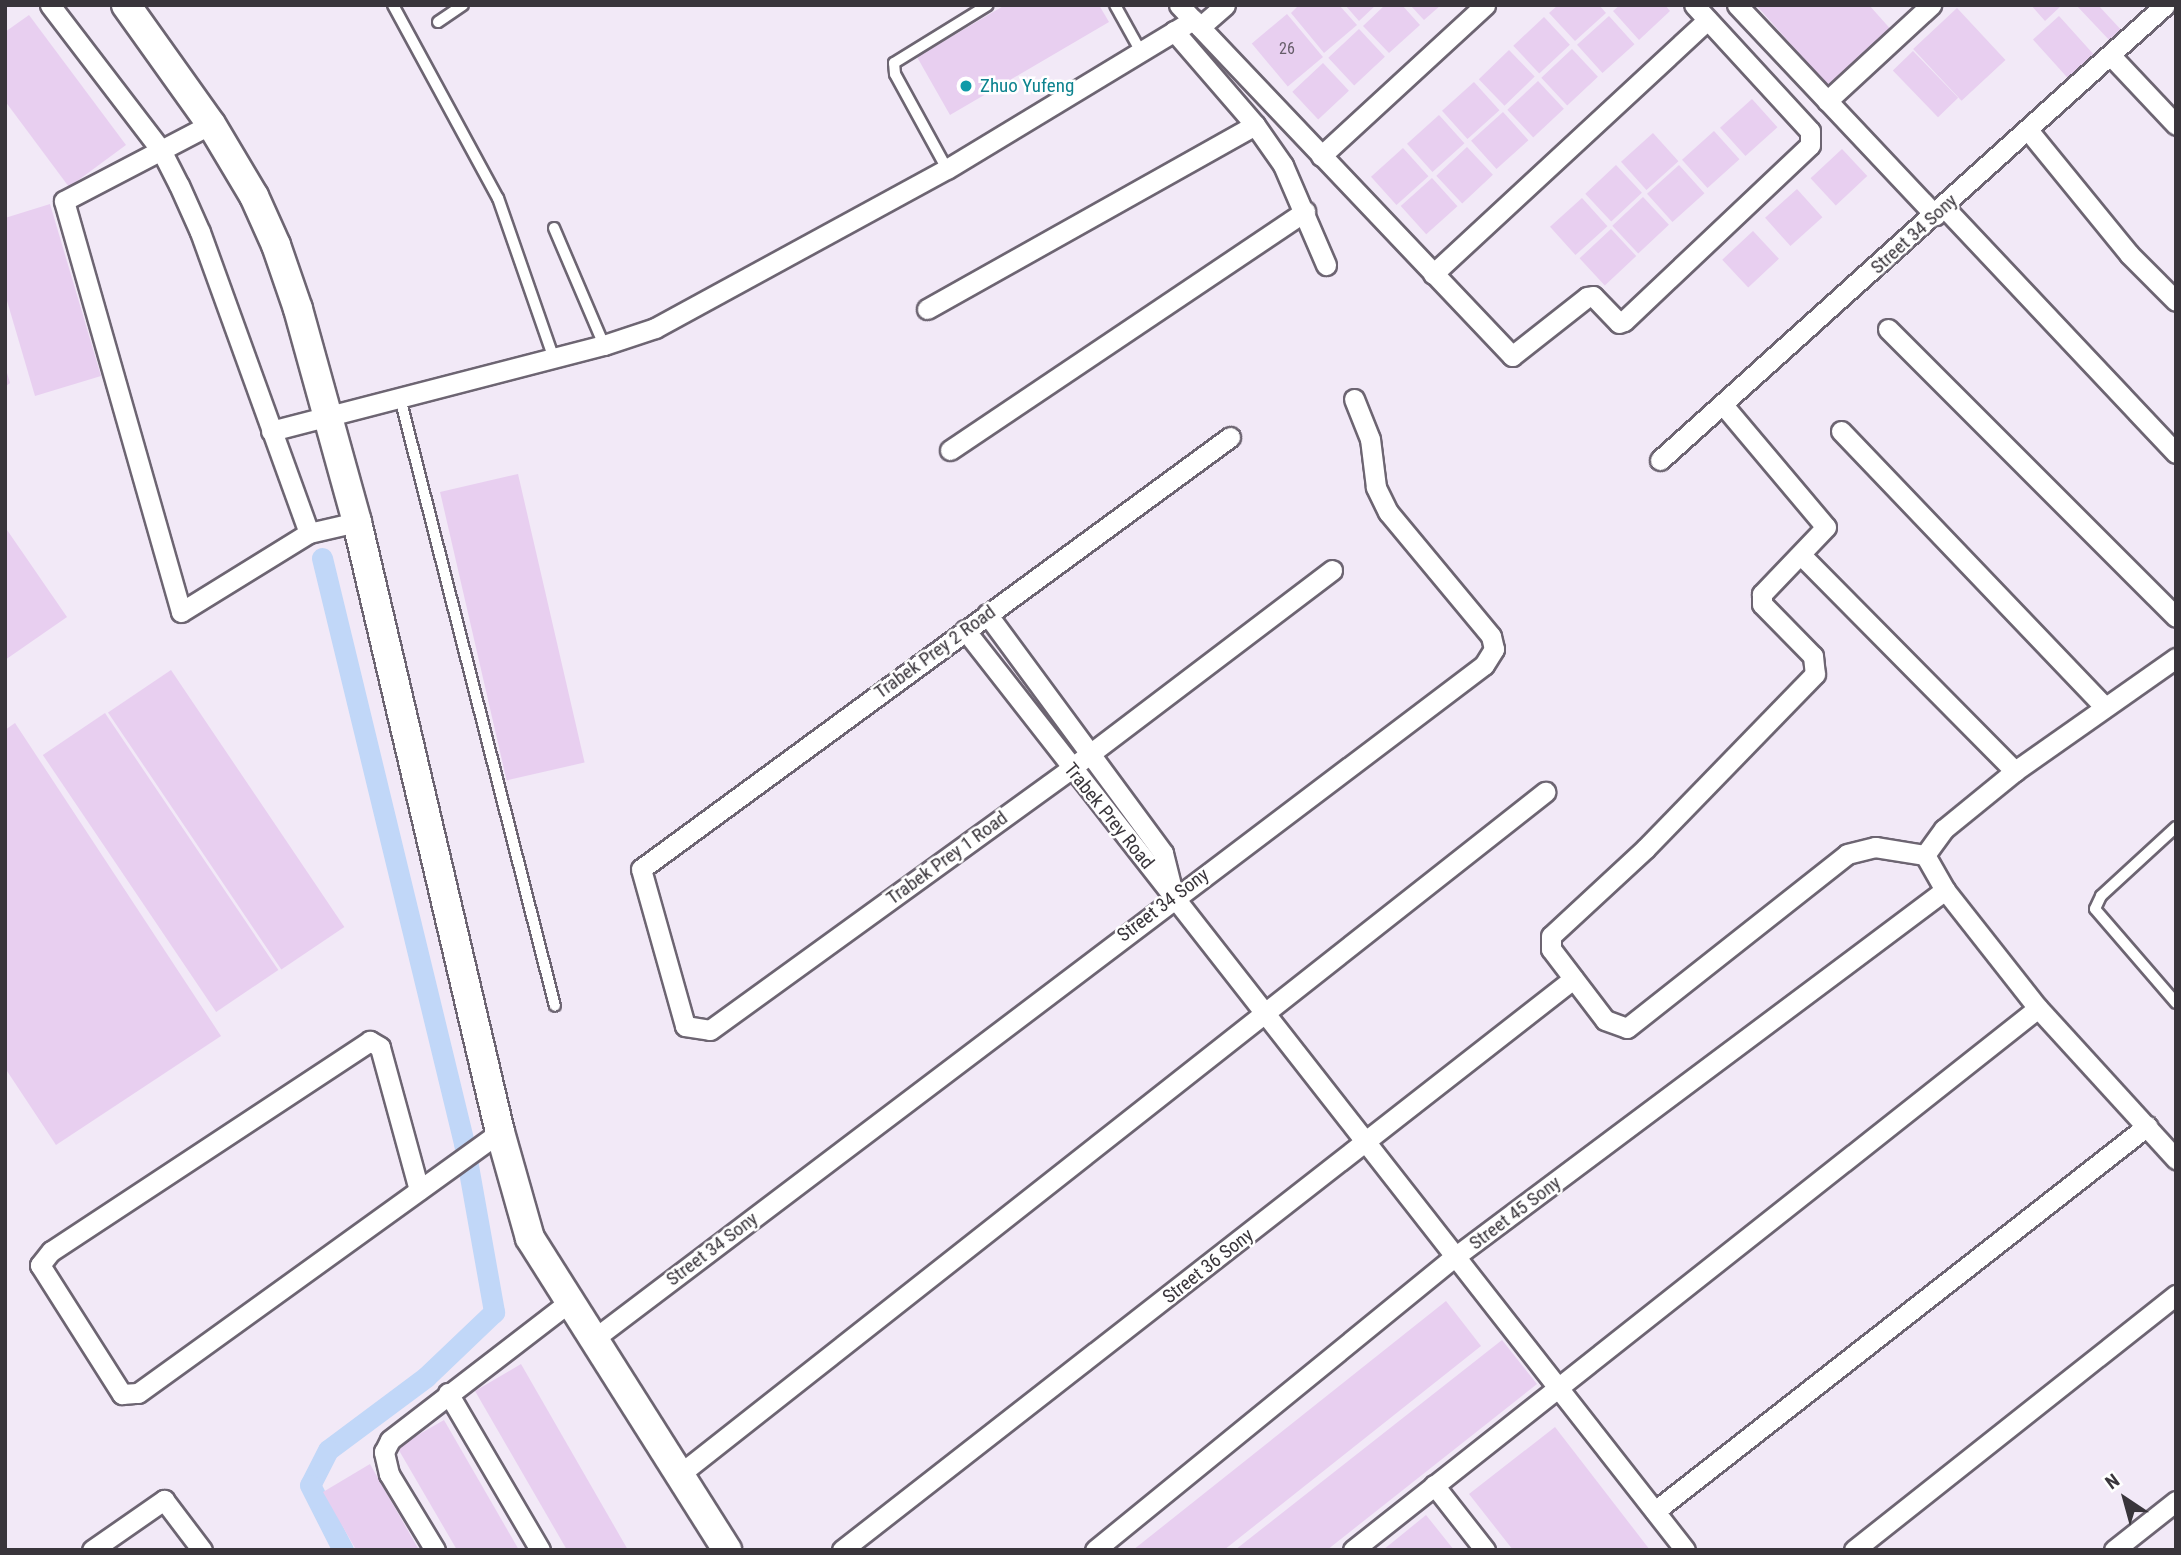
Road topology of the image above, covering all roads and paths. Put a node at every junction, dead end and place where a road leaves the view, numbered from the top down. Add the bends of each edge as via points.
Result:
1 (50, 5) edge
2 (126, 5) edge
3 (393, 5) edge
4 (463, 5) edge
5 (988, 5) edge
6 (1115, 5) edge
7 (1224, 5) edge
8 (1485, 5) edge
9 (1737, 5) edge
10 (1931, 5) edge
11 (2165, 5) edge
12 (1701, 12) edge
13 (1186, 13) edge
14 (438, 22) dead end
15 (1174, 32) junction
16 (1141, 52) junction
17 (2112, 57) junction
18 (1827, 101) junction
19 (211, 124) junction
20 (1255, 125) junction
21 (2176, 125) edge
22 (2028, 130) junction
23 (161, 150) junction
24 (1321, 156) junction
25 (947, 169) junction
26 (1305, 211) junction
27 (1940, 211) junction
28 (554, 228) dead end
29 (1326, 265) dead end
30 (1433, 274) junction
31 (2176, 301) edge
32 (927, 309) dead end
33 (1888, 329) dead end
34 (604, 345) junction
35 (554, 359) junction
36 (400, 398) junction
37 (1354, 399) dead end
38 (1724, 406) junction
39 (327, 417) junction
40 (271, 431) junction
41 (1841, 431) dead end
42 (1230, 437) dead end
43 (950, 450) dead end
44 (2176, 453) edge
45 (1660, 460) dead end
46 (357, 522) junction
47 (309, 533) junction
48 (1802, 556) junction
49 (1332, 570) dead end
50 (987, 614) junction
51 (2176, 618) edge
52 (965, 630) junction
53 (2176, 658) edge
54 (2105, 708) junction
55 (1089, 754) junction
56 (1070, 769) junction
57 (2015, 771) junction
58 (1545, 792) dead end
59 (2176, 827) edge
60 (1925, 855) junction
61 (641, 870) joint
62 (1945, 890) junction
63 (1174, 896) junction
64 (1573, 979) junction
65 (2176, 1003) edge
66 (555, 1006) dead end
67 (2038, 1008) junction
68 (1266, 1012) junction
69 (2147, 1126) junction
70 (494, 1137) junction
71 (1368, 1142) junction
72 (2176, 1159) edge
73 (425, 1185) junction
74 (1456, 1256) junction
75 (2176, 1295) edge
76 (569, 1301) junction
77 (595, 1338) junction
78 (1559, 1387) junction
79 (448, 1393) junction
80 (680, 1474) junction
81 (1434, 1485) junction
82 (2176, 1501) edge
83 (1655, 1511) junction
84 (92, 1550) edge
85 (202, 1550) edge
86 (435, 1550) edge
87 (540, 1550) edge
88 (727, 1550) edge
89 (842, 1550) edge
90 (1096, 1550) edge
91 (1353, 1550) edge
92 (1485, 1550) edge
93 (1685, 1550) edge
94 (1854, 1550) edge
95 (2114, 1550) edge

1 - 23 street
2 - 19 street
3 - 35 lane via 498,198
4 - 14 lane
5 - 25 lane via 894,63 895,74
6 - 16 lane
7 - 13 street
8 - 24 street
9 - 18 street
10 - 18 street
11 - 17 street, Street 34 Sony
12 - 30 street
12 - 30 street via 1812,137 1810,145 1619,323 1593,296 1587,297 1512,356
13 - 15 street
13 - 24 street
15 - 16 street
15 - 20 street
16 - 25 street
17 - 21 street
17 - 22 street, Street 34 Sony
18 - 27 street
19 - 23 street
19 - 39 street via 276,245
20 - 26 street via 1283,166
20 - 32 street
22 - 27 street, Street 34 Sony
22 - 31 street via 2129,254
23 - 40 street via 200,232
23 - 47 street via 64,201 181,612
24 - 30 street
25 - 34 street via 655,328
26 - 29 street
26 - 43 street
27 - 38 street, Street 34 Sony
27 - 44 street
28 - 34 lane
33 - 51 street
34 - 35 street
35 - 36 street
36 - 39 street
36 - 66 lane
37 - 63 street, Street 34 Sony via 1370,439 1376,487 1388,512 1491,636 1494,649 1484,665
38 - 45 street, Street 34 Sony
38 - 48 street via 1823,520 1826,527
39 - 40 street
39 - 46 street
40 - 47 street
41 - 54 street
42 - 50 street, Trabek Prey 2 Road
46 - 47 street
46 - 70 street
48 - 57 street
48 - 64 street via 1762,594 1762,604 1813,656 1815,674 1646,848 1551,936 1551,949
49 - 55 street, Trabek Prey 1 Road
50 - 52 street, Trabek Prey 2 Road
50 - 55 street, Trabek Prey Road
52 - 56 street, Trabek Prey Road
52 - 61 street, Trabek Prey 2 Road
53 - 54 street
54 - 57 street
55 - 56 street, Trabek Prey 1 Road
55 - 63 street, Trabek Prey Road via 1163,853
56 - 61 street, Trabek Prey 1 Road via 710,1030 685,1026
56 - 63 street, Trabek Prey Road
57 - 60 street via 1944,829
58 - 68 street
59 - 65 lane via 2101,896 2095,909
60 - 62 street
60 - 64 street via 1875,847 1847,854 1627,1028 1605,1020
62 - 67 street
62 - 74 street, Street 45 Sony
63 - 68 street
63 - 77 street, Street 34 Sony
64 - 71 street, Street 36 Sony
67 - 69 street
67 - 78 street
68 - 71 street
68 - 80 street
69 - 72 street
69 - 83 street
70 - 73 street
70 - 76 street via 530,1238
71 - 74 street
71 - 89 street, Street 36 Sony
73 - 73 street via 380,1047 370,1041 51,1251 40,1265 122,1394 138,1393
74 - 78 street
74 - 90 street, Street 45 Sony
75 - 94 street
76 - 77 street
76 - 79 street
77 - 80 street
78 - 81 street
78 - 83 street
79 - 86 street via 390,1440 384,1452 390,1474
79 - 87 street
80 - 88 street
81 - 91 street
81 - 92 street
82 - 95 street
83 - 93 street
84 - 85 street via 164,1500

